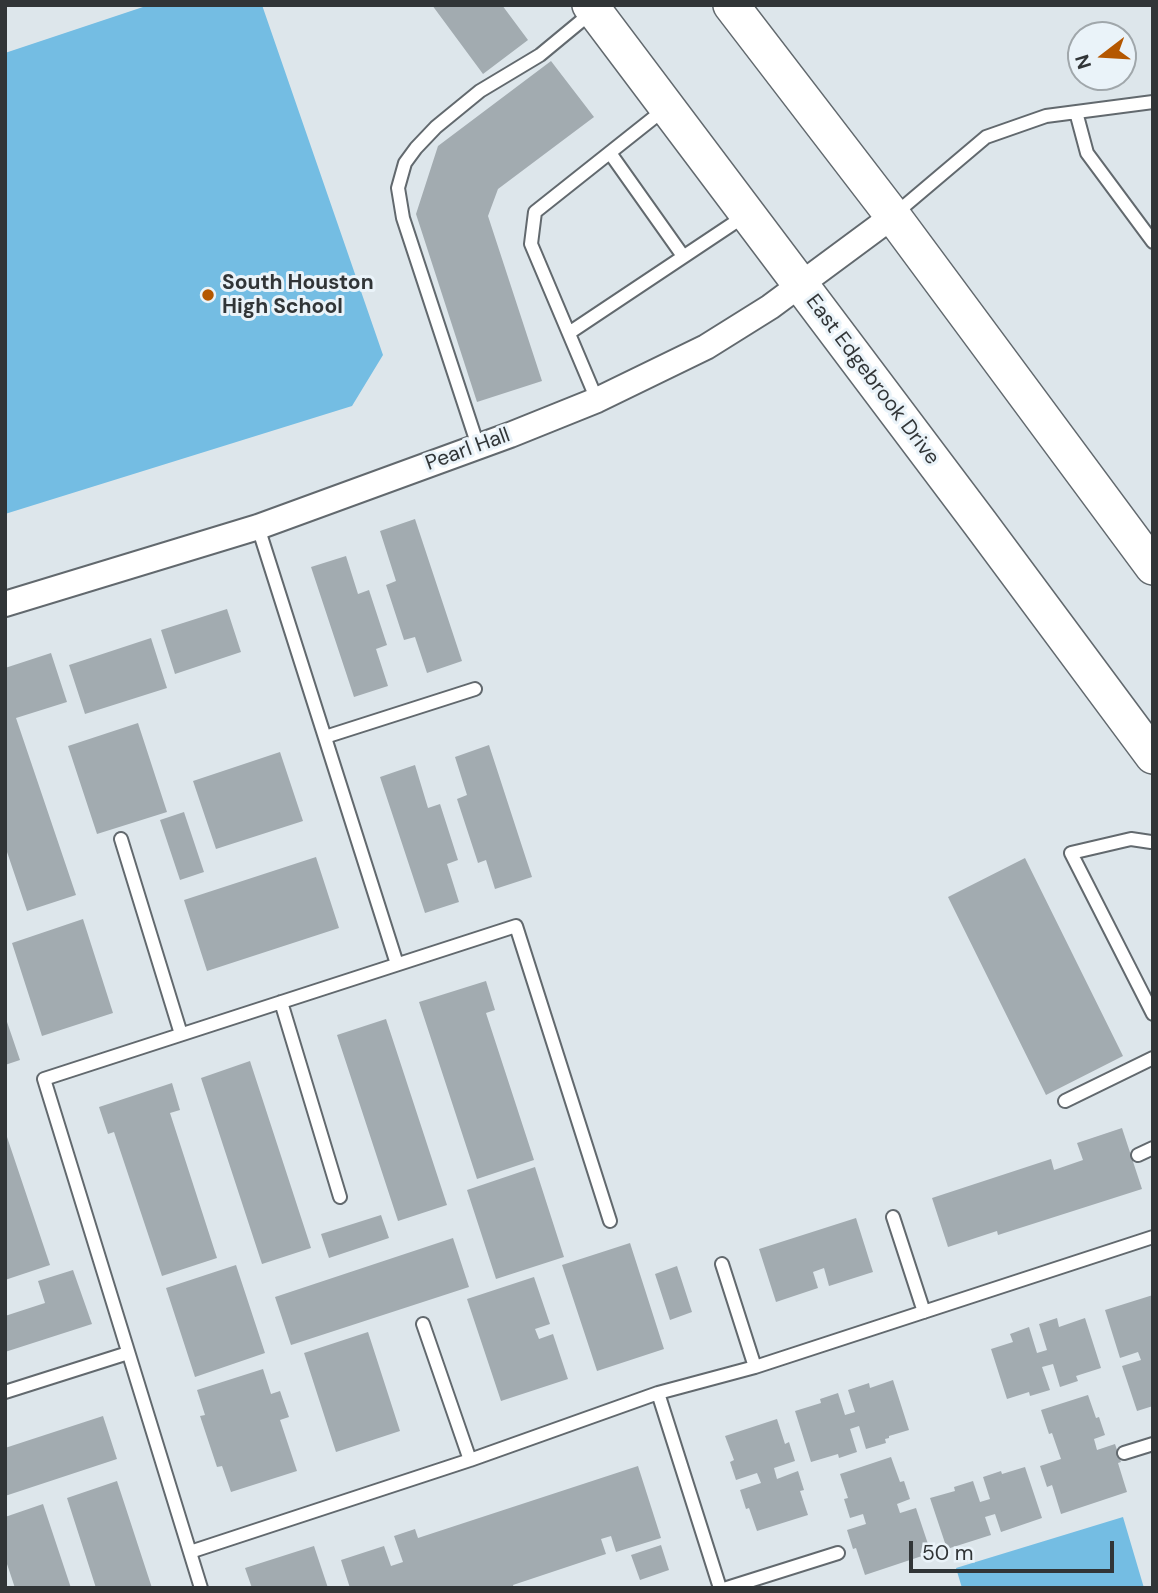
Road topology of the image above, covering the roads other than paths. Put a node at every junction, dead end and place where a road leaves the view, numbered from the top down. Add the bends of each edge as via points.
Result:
1 (731, 5) edge
2 (592, 8) edge
3 (1153, 102) edge
4 (667, 108) junction
5 (1076, 112) junction
6 (610, 153) junction
7 (747, 214) junction
8 (893, 216) junction
9 (1153, 242) edge
10 (683, 256) junction
11 (800, 285) junction
12 (569, 333) junction
13 (597, 400) junction
14 (478, 446) junction
15 (258, 527) junction
16 (1153, 567) edge
17 (5, 604) edge
18 (475, 689) dead end
19 (325, 737) junction
20 (1147, 738) edge
21 (121, 839) dead end
22 (1152, 843) edge
23 (397, 964) junction
24 (281, 1002) junction
25 (1153, 1014) edge
26 (181, 1034) junction
27 (1153, 1058) edge
28 (1065, 1101) dead end
29 (1153, 1148) edge
30 (1138, 1155) dead end
31 (340, 1197) dead end
32 (893, 1217) dead end
33 (610, 1221) dead end
34 (1153, 1237) edge
35 (722, 1264) dead end
36 (924, 1312) junction
37 (423, 1324) dead end
38 (128, 1353) junction
39 (755, 1367) junction
40 (5, 1392) edge
41 (658, 1393) junction
42 (1153, 1444) edge
43 (1124, 1453) dead end
44 (470, 1461) junction
45 (190, 1552) junction
46 (838, 1553) dead end
47 (201, 1588) edge
48 (720, 1588) edge
49 (727, 1588) edge

1 - 8 main road
2 - 4 main road, East Edgebrook Drive
2 - 14 lane via 540,55 480,91 436,127 404,163 398,188 403,218
3 - 5 lane
4 - 6 lane
4 - 7 main road, East Edgebrook Drive
5 - 8 lane via 1046,116 986,137
5 - 9 lane via 1087,153
6 - 10 lane
6 - 12 lane via 535,212 531,244
7 - 10 lane
7 - 11 main road, East Edgebrook Drive
8 - 11 street, Pearl Hall
8 - 16 main road
10 - 12 lane
11 - 13 street, Pearl Hall via 706,347
11 - 20 main road, East Edgebrook Drive
12 - 13 lane
13 - 14 street, Pearl Hall
14 - 15 street, Pearl Hall
15 - 17 street, Pearl Hall
15 - 19 lane
18 - 19 lane
19 - 23 lane
21 - 26 lane
22 - 25 lane via 1130,839 1071,853
23 - 24 lane
23 - 33 lane via 516,926
24 - 26 lane
24 - 31 lane
26 - 38 lane via 44,1079
27 - 28 lane
29 - 30 lane
32 - 36 lane
34 - 36 lane
35 - 39 lane
36 - 39 lane
37 - 44 lane
38 - 40 lane
38 - 45 lane
39 - 41 lane
41 - 44 lane
41 - 48 lane
42 - 43 lane
44 - 45 lane
45 - 47 lane
46 - 49 lane

